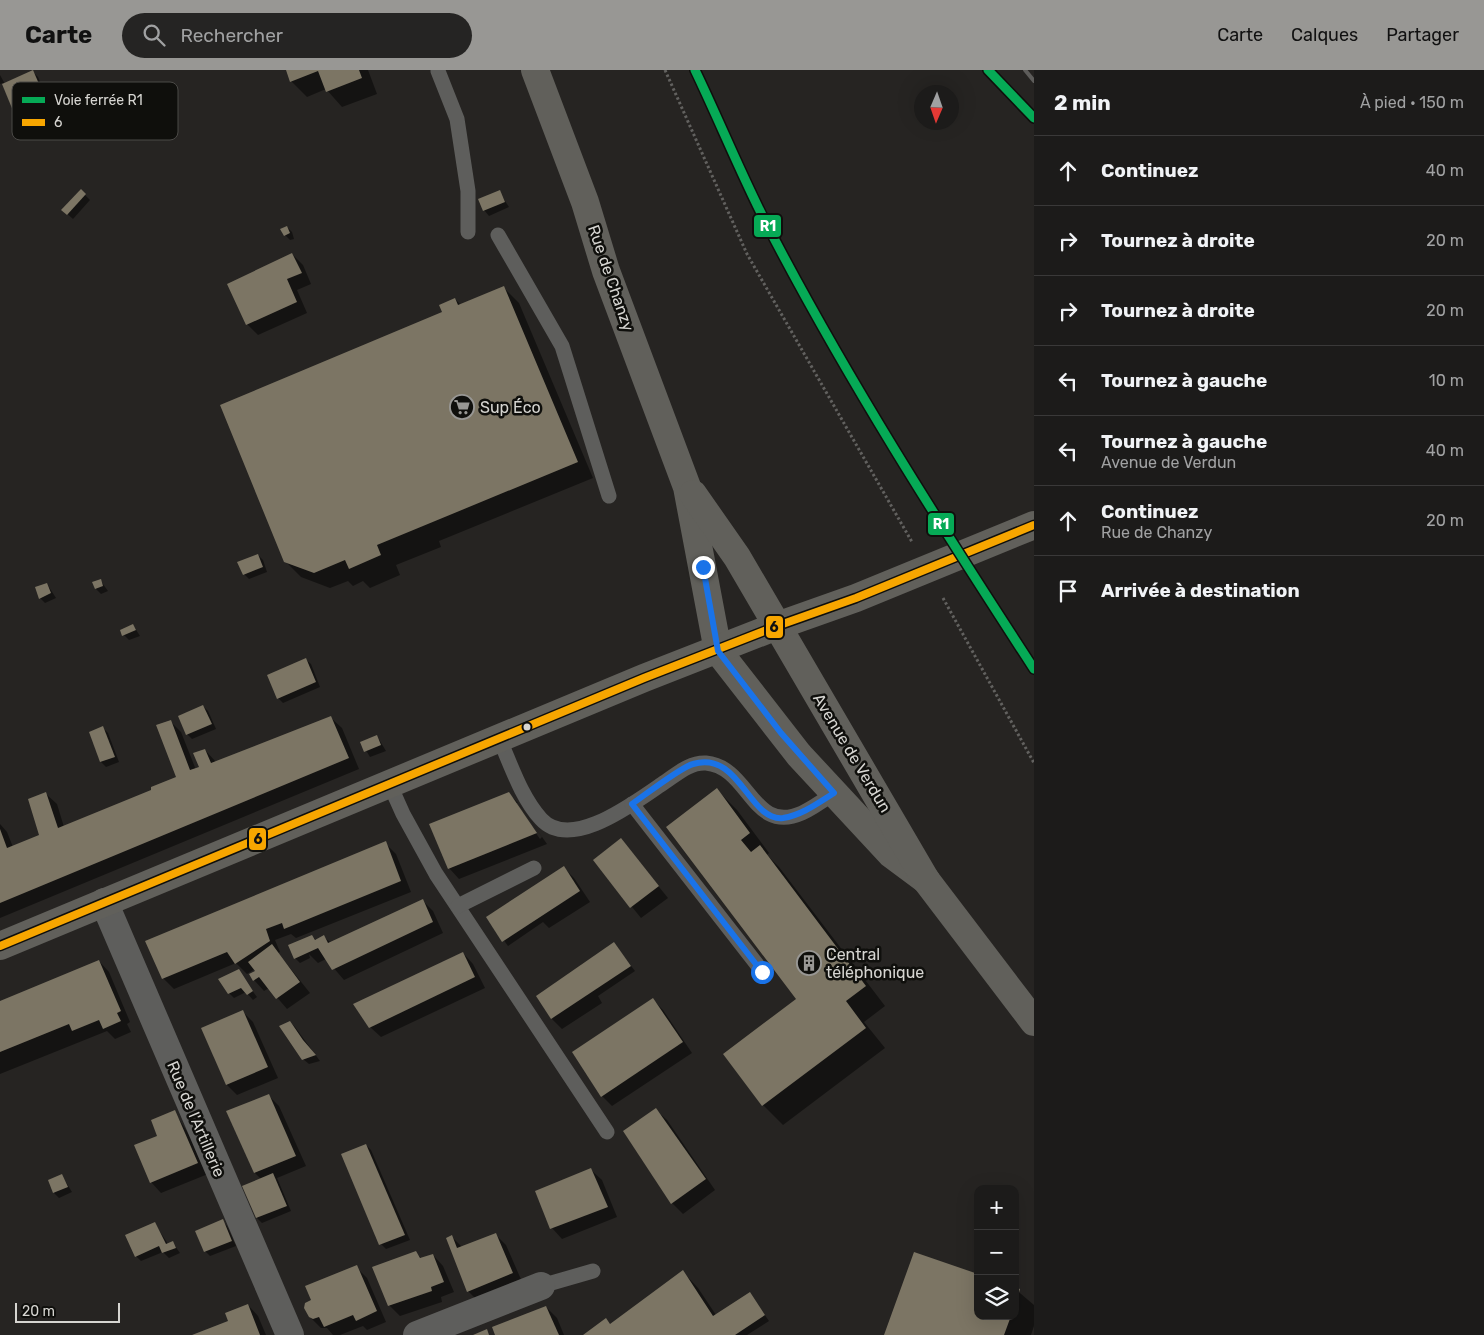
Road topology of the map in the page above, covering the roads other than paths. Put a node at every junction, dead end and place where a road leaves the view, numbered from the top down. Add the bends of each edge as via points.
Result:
1 (535, 70) edge
2 (438, 71) dead end
3 (468, 232) dead end
4 (498, 235) dead end
5 (687, 487) junction
6 (609, 496) dead end
7 (1034, 525) edge
8 (777, 626) junction
9 (718, 651) junction
10 (499, 738) junction
11 (390, 785) junction
12 (834, 793) junction
13 (632, 804) junction
14 (534, 868) dead end
15 (926, 880) junction
16 (104, 902) junction
17 (458, 906) junction
18 (0, 946) edge
19 (762, 972) dead end
20 (1034, 1022) edge
21 (607, 1132) dead end
22 (593, 1271) dead end
23 (541, 1286) joint
24 (290, 1335) edge
25 (417, 1335) edge

1 - 5 main road, Rue de Chanzy
2 - 3 lane via 457,119 468,192
4 - 6 lane via 562,346
5 - 8 main road, Rue de Chanzy via 737,557
5 - 9 main road, Rue de Chanzy
7 - 8 main road via 856,598
8 - 9 main road
8 - 15 main road, Avenue de Verdun
9 - 10 main road
9 - 12 main road, Avenue de Verdun via 781,733
10 - 11 main road
10 - 13 lane via 520,787 541,820 557,830 574,831 592,825
11 - 16 main road
11 - 17 lane via 432,866
12 - 13 lane via 801,814 773,817 765,813 735,776 725,768 706,763 693,764
12 - 15 main road, Avenue de Verdun via 891,854
13 - 19 lane
14 - 17 lane
15 - 20 main road, Avenue de Verdun
16 - 18 main road
16 - 24 street, Rue de l'Artillerie
17 - 21 lane
22 - 23 lane
23 - 25 street

